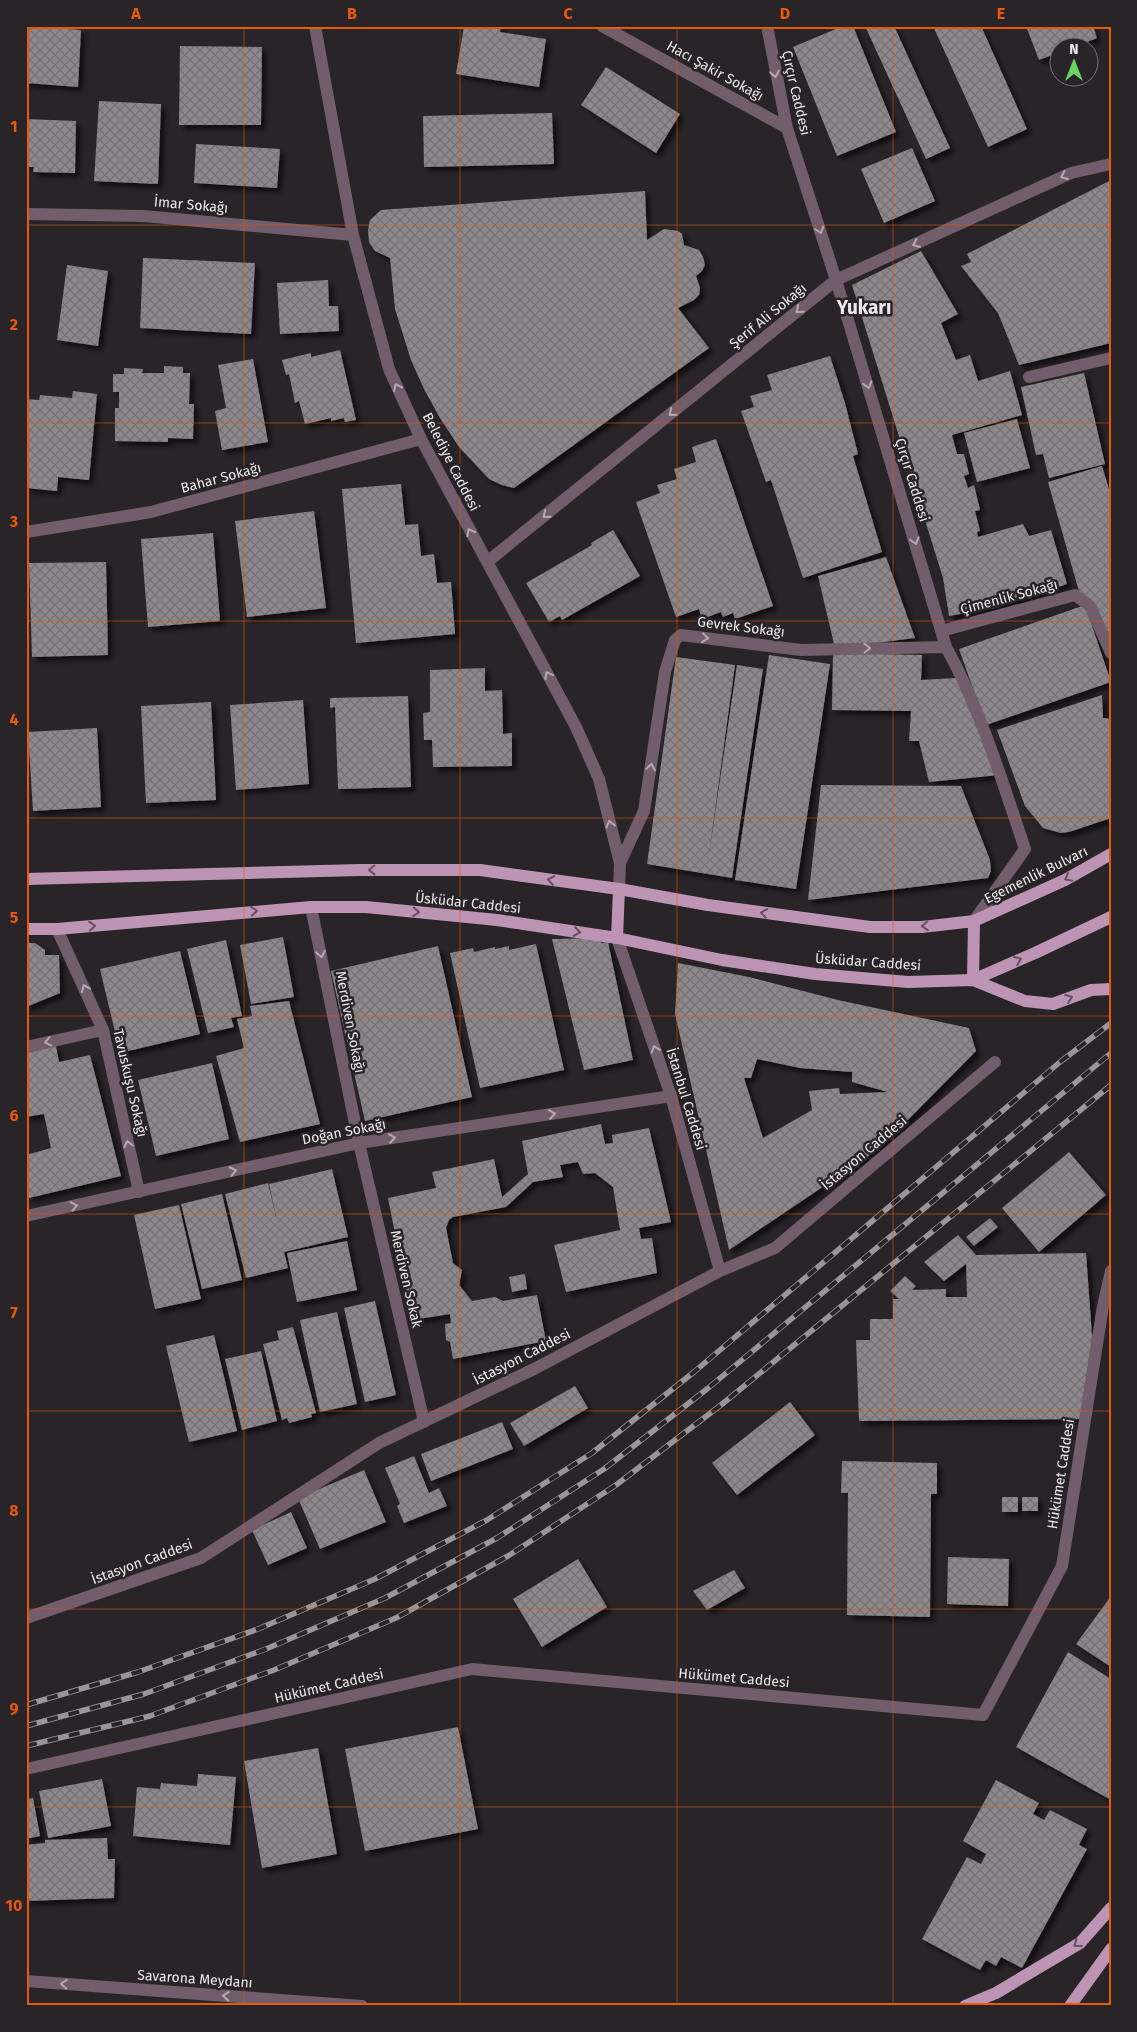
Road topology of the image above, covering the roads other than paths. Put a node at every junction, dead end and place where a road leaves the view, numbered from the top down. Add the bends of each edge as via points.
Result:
1 (315, 26) edge
2 (602, 26) edge
3 (767, 26) edge
4 (787, 128) junction
5 (1111, 164) edge
6 (26, 214) edge
7 (353, 235) junction
8 (836, 280) junction
9 (1111, 358) edge
10 (1029, 377) dead end
11 (420, 439) junction
12 (26, 532) edge
13 (487, 562) junction
14 (941, 631) junction
15 (946, 647) junction
16 (1111, 654) edge
17 (1111, 854) edge
18 (620, 863) junction
19 (26, 879) edge
20 (619, 889) junction
21 (311, 906) junction
22 (1111, 916) edge
23 (974, 921) junction
24 (26, 929) edge
25 (58, 929) junction
26 (617, 938) junction
27 (973, 980) junction
28 (1111, 989) edge
29 (103, 1030) junction
30 (26, 1047) edge
31 (994, 1062) dead end
32 (671, 1096) junction
33 (359, 1143) junction
34 (139, 1192) junction
35 (26, 1216) edge
36 (720, 1271) junction
37 (1111, 1271) edge
38 (424, 1422) junction
39 (26, 1618) edge
40 (26, 1769) edge
41 (1111, 1908) edge
42 (1111, 1949) edge
43 (26, 1982) edge
44 (362, 2006) edge
45 (965, 2006) edge
46 (1070, 2006) edge

1 - 7 street, Belediye Caddesi
2 - 4 street, Hacı Şakir Sokağı
3 -> 4 street, Çırçır Caddesi
4 -> 8 street, Çırçır Caddesi
5 -> 8 street, Şerif Ali Sokağı via 1071,173
6 - 7 street, İmar Sokağı via 142,216
11 -> 7 street, Belediye Caddesi via 389,369
8 -> 13 street, Şerif Ali Sokağı
8 -> 14 street, Çırçır Caddesi
9 - 10 street
11 - 12 street, Bahar Sokağı via 151,512
13 -> 11 street, Belediye Caddesi
18 -> 13 street, Belediye Caddesi via 599,779 576,727
14 - 15 street, Çırçır Caddesi
14 - 16 street, Çimenlik Sokağı via 1075,594 1090,606
18 -> 15 street, Gevrek Sokağı via 644,811 665,672 675,640 681,635 801,650
15 - 23 street, Çırçır Caddesi via 985,731 1026,849
17 -> 23 main road, Egemenlik Bulvarı via 1065,880
18 - 20 street, Belediye Caddesi
20 -> 19 main road, Üsküdar Caddesi via 480,870 447,869
23 -> 20 main road, Üsküdar Caddesi via 870,928
20 - 26 main road
25 -> 21 main road, Üsküdar Caddesi
21 -> 26 main road, Üsküdar Caddesi via 366,907 497,920
21 -> 33 street, Merdiven Sokağı
27 -> 22 main road
23 - 27 main road
24 - 25 main road, Üsküdar Caddesi
29 -> 25 street, Tavuskuşu Sokağı
26 - 27 main road, Üsküdar Caddesi via 722,960 815,974 908,982
32 -> 26 street, İstanbul Caddesi
27 -> 28 main road via 1026,1000 1053,1004 1091,990
29 -> 30 street
34 -> 29 street, Tavuskuşu Sokağı
31 - 36 street, İstasyon Caddesi via 775,1248
33 -> 32 street, Doğan Sokağı
32 - 36 street, İstanbul Caddesi
34 -> 33 street, Doğan Sokağı
33 - 38 street, Merdiven Sokak
35 -> 34 street, Doğan Sokağı
36 - 38 street, İstasyon Caddesi
37 - 40 street, Hükümet Caddesi via 1062,1566 983,1715 472,1669
38 - 39 street, İstasyon Caddesi via 379,1443 200,1558
41 -> 45 main road via 1080,1943 996,1993
42 - 46 main road
44 -> 43 street, Savarona Meydanı

